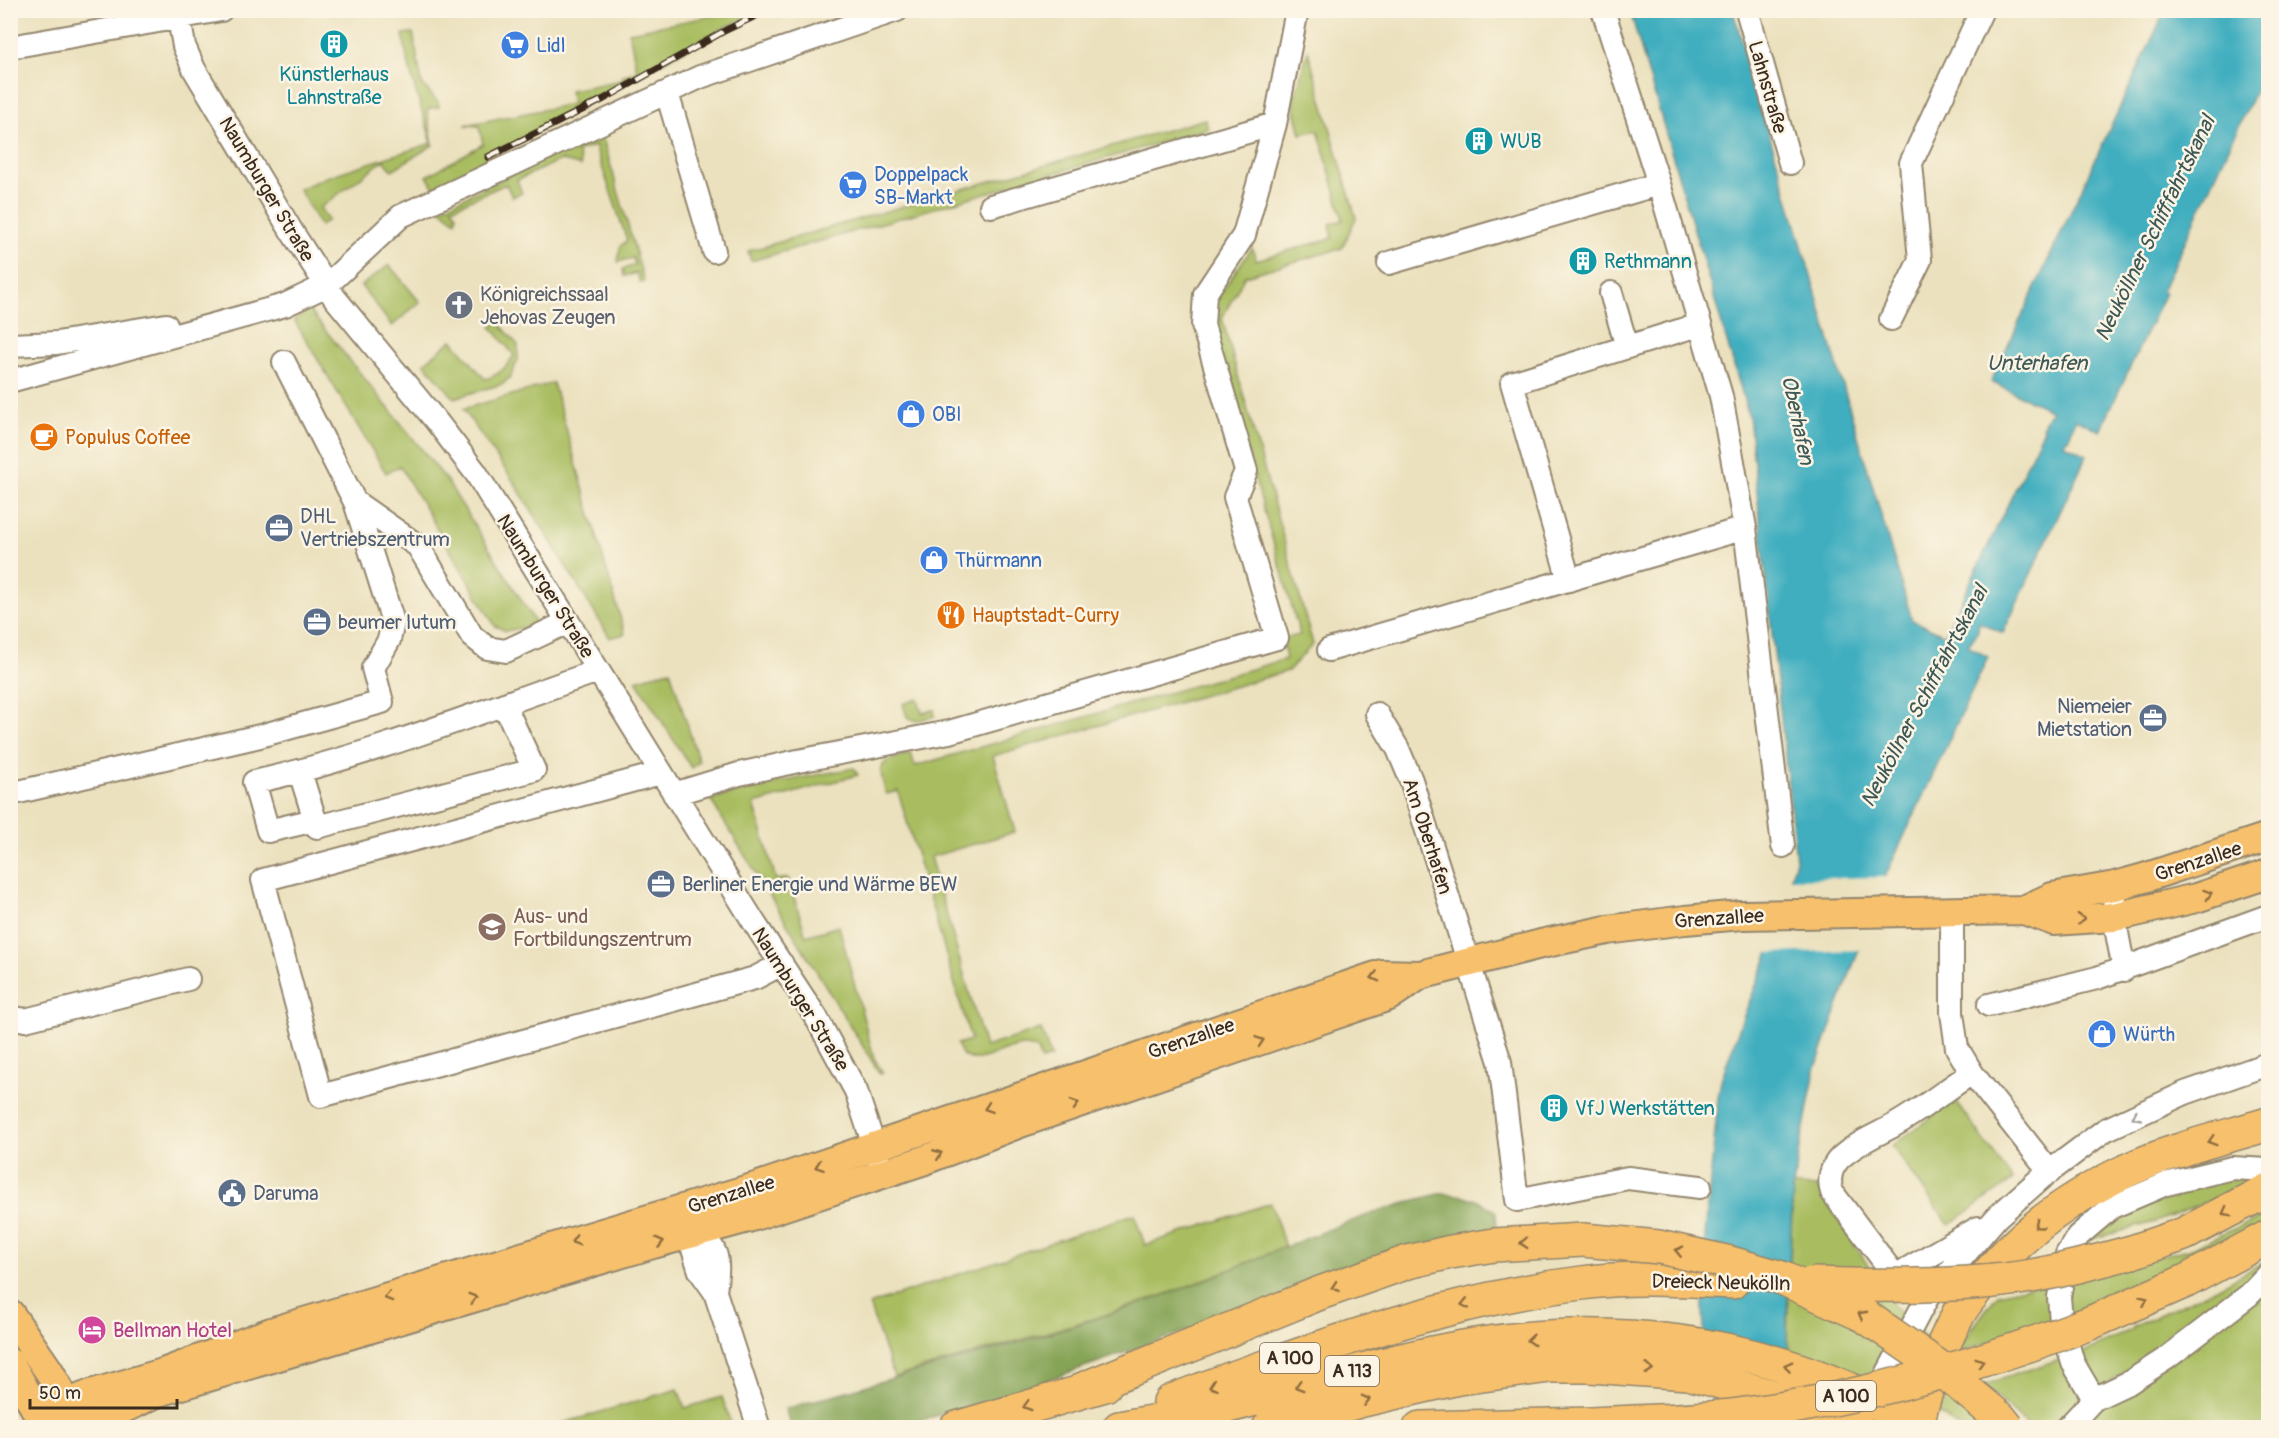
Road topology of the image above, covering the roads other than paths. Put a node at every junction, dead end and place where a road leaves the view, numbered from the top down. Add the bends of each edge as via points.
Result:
1 (222, 10) edge
2 (897, 10) edge
3 (1297, 10) edge
4 (1603, 10) edge
5 (1747, 10) edge
6 (1982, 10) edge
7 (179, 18) junction
8 (11, 44) edge
9 (667, 93) junction
10 (1275, 124) junction
11 (1790, 163) dead end
12 (1659, 184) junction
13 (991, 206) dead end
14 (714, 251) dead end
15 (1389, 263) dead end
16 (327, 285) junction
17 (1611, 293) dead end
18 (285, 305) junction
19 (1891, 319) dead end
20 (1698, 325) junction
21 (10, 345) edge
22 (1627, 347) junction
23 (284, 362) dead end
24 (10, 381) edge
25 (354, 502) junction
26 (1744, 528) junction
27 (1569, 580) junction
28 (568, 622) junction
29 (1329, 650) dead end
30 (598, 671) junction
31 (504, 704) junction
32 (1377, 714) dead end
33 (300, 772) junction
34 (661, 773) junction
35 (10, 794) edge
36 (674, 794) junction
37 (315, 820) junction
38 (2268, 837) edge
39 (1783, 846) dead end
40 (2268, 874) edge
41 (2115, 886) junction
42 (2024, 910) junction
43 (1946, 912) junction
44 (2268, 916) edge
45 (2114, 917) junction
46 (1468, 962) junction
47 (782, 964) junction
48 (2124, 970) junction
49 (1420, 975) junction
50 (188, 980) dead end
51 (1989, 1005) dead end
52 (10, 1017) edge
53 (2268, 1064) edge
54 (1971, 1073) junction
55 (2268, 1124) edge
56 (875, 1147) junction
57 (2268, 1170) edge
58 (2050, 1172) junction
59 (883, 1174) junction
60 (1700, 1187) dead end
61 (2268, 1190) edge
62 (1997, 1216) junction
63 (694, 1220) junction
64 (2268, 1237) edge
65 (2268, 1275) edge
66 (10, 1314) edge
67 (1408, 1320) junction
68 (1590, 1350) junction
69 (229, 1358) junction
70 (10, 1363) edge
71 (1884, 1380) dead end
72 (1083, 1389) junction
73 (2094, 1399) junction
74 (68, 1402) junction
75 (43, 1421) edge
76 (1581, 1426) edge
77 (758, 1427) edge
78 (83, 1428) edge
79 (956, 1428) edge
80 (1117, 1428) edge
81 (1269, 1428) edge
82 (1420, 1428) edge
83 (1857, 1428) edge
84 (1916, 1428) edge
85 (2008, 1428) edge
86 (2067, 1428) edge

1 - 7 street
2 - 9 street via 722,69
3 - 10 street
4 - 12 street
5 - 11 street, Lahnstraße
6 - 19 street via 1911,163 1920,260
7 - 8 street
7 - 16 street, Naumburger Straße via 184,46 194,69
9 - 14 street
9 - 16 street via 401,216
10 - 13 street
10 - 36 street via 1244,235 1205,294 1203,325 1246,471 1235,496 1277,638 949,732 769,768
12 - 15 street
12 - 20 street
16 - 18 street
16 - 28 street, Naumburger Straße via 459,450
17 - 22 street
18 - 21 street via 57,343
18 - 24 street
20 - 22 street
20 - 26 street via 1721,396
22 - 27 street via 1512,382
23 - 25 street
25 - 28 street via 418,546 472,636 487,648 506,651
25 - 35 street via 393,622 373,668 382,702 260,736
26 - 27 street
26 - 39 street
27 - 29 street
28 - 30 street, Naumburger Straße
30 - 31 street
30 - 34 street, Naumburger Straße
31 - 33 street
31 - 37 street via 534,770 317,827
32 - 46 street, Am Oberhafen via 1398,748 1411,780
33 - 37 street
33 - 37 street via 254,782 268,831
34 - 36 street, Naumburger Straße
34 - 47 street via 263,880 321,1096 755,978
36 - 47 street, Naumburger Straße
38 - 41 main road, Grenzallee
45 -> 40 main road, Grenzallee via 2196,898
41 - 42 main road, Grenzallee via 2052,897
41 - 45 street
42 - 43 main road, Grenzallee
42 -> 45 main road, Grenzallee via 2054,921
43 - 46 main road, Grenzallee via 1742,915 1685,920 1607,930
43 - 54 street via 1957,1048
44 - 48 street
45 - 48 street
46 - 49 main road, Grenzallee
46 - 60 street, Am Oberhafen via 1500,1062 1517,1200 1628,1178
47 - 56 street, Naumburger Straße via 843,1065
48 - 51 street
49 -> 56 main road, Grenzallee via 1382,974
59 -> 49 main road, Grenzallee via 1389,996
50 - 52 street via 25,1020
53 -> 58 street via 2185,1093 2105,1130
54 - 58 street
54 - 62 street via 1840,1158 1830,1185 1895,1276
55 -> 84 highway via 2132,1169 2081,1195 2031,1230 1989,1271 1957,1315 1922,1401
56 - 59 street, Naumburger Straße
56 -> 63 main road, Grenzallee
57 - 73 street via 2232,1168 2166,1184 2112,1207 2078,1236 2067,1254 2059,1305 2073,1363
58 - 62 street
59 - 63 main road, Grenzallee via 748,1218
61 -> 67 highway, Dreieck Neukölln / A 100, bridge via 2184,1234 2046,1274 1932,1285 1662,1279 1584,1282 1526,1291
62 - 71 street via 1927,1298
63 - 69 main road, Grenzallee
63 - 77 street via 712,1243 718,1264 714,1292
76 -> 64 highway, A 100, bridge via 1736,1415 1818,1403 1960,1368 2090,1323 2186,1281
65 - 73 street via 2249,1295 2167,1358
66 - 74 main road
67 - 72 highway via 1329,1328 1202,1364
67 -> 80 highway, Dreieck Neukölln / A 100 via 1174,1400
68 -> 80 highway, A 113 via 1482,1344 1351,1371 1212,1410
81 -> 68 highway, A 113 via 1359,1401 1459,1378 1539,1367
68 -> 83 highway, A 113, bridge via 1793,1402
84 -> 68 highway, A 113, bridge via 1868,1398 1798,1369 1741,1353 1674,1340
69 - 74 main road, Grenzallee via 183,1366
69 - 78 main road, Grenzallee
70 - 75 main road
72 -> 79 highway
85 -> 72 highway, bridge via 1936,1365 1865,1316 1782,1278 1659,1247 1583,1240 1494,1245 1408,1262 1320,1293
73 - 86 street
74 - 75 main road, Grenzallee
74 - 78 main road
76 - 82 highway, A 100

